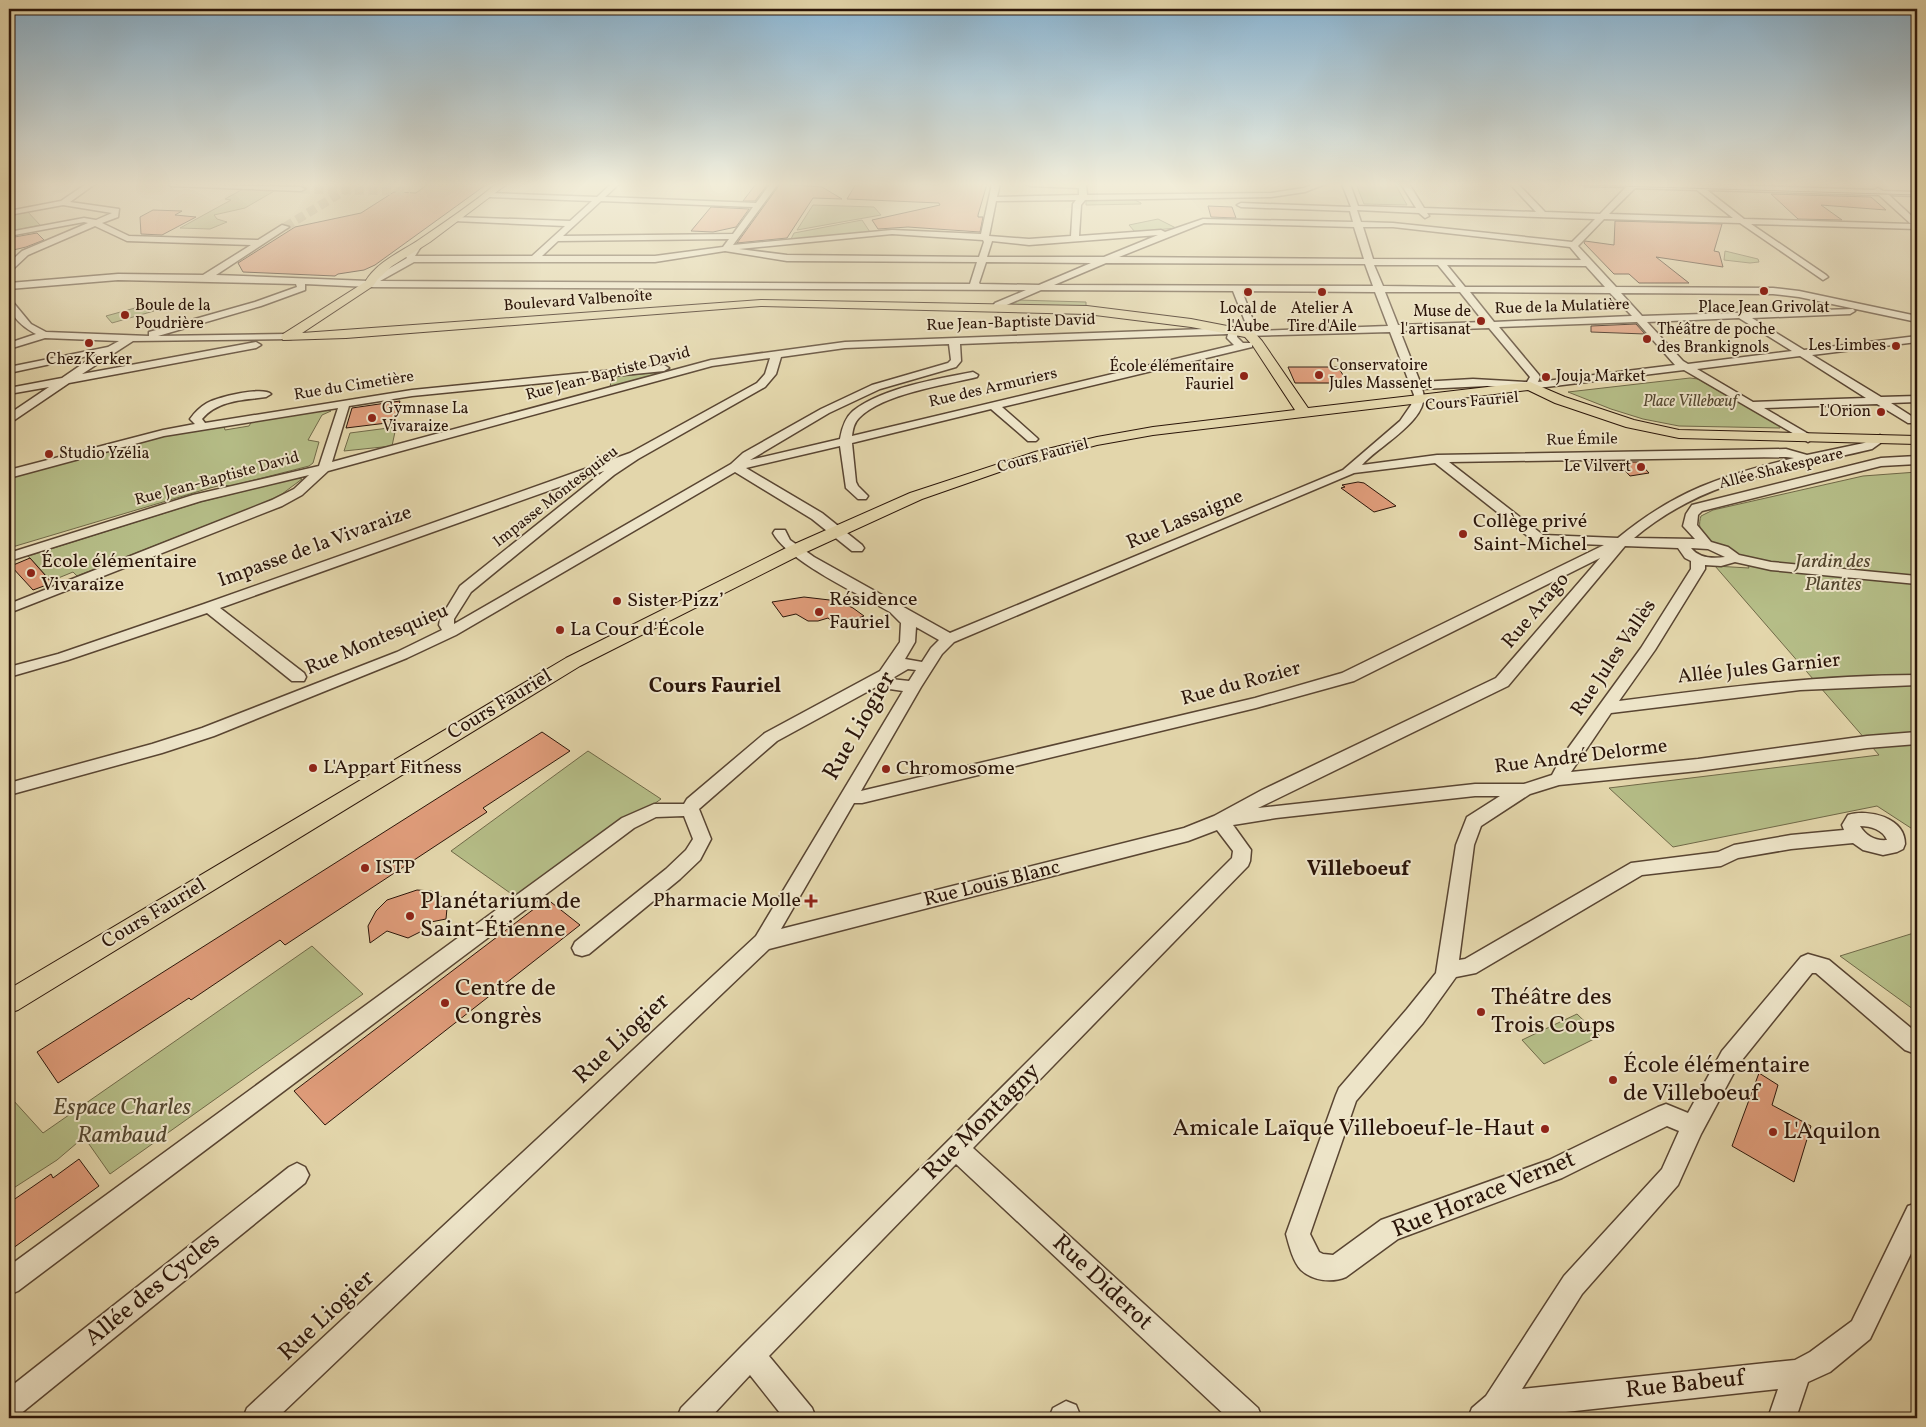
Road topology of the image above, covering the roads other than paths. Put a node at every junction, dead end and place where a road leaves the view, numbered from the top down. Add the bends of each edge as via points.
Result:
1 (31, 251) edge
2 (248, 251) edge
3 (409, 251) edge
4 (413, 251) edge
5 (543, 251) edge
6 (709, 251) edge
7 (732, 251) edge
8 (984, 251) edge
9 (1128, 251) edge
10 (1366, 251) edge
11 (1578, 251) edge
12 (1785, 251) edge
13 (412, 259) junction
14 (464, 259) junction
15 (534, 259) junction
16 (655, 259) junction
17 (981, 259) junction
18 (1108, 259) junction
19 (1370, 262) junction
20 (1440, 262) junction
21 (1588, 263) junction
22 (387, 265) junction
23 (456, 267) dead end
24 (9, 268) edge
25 (220, 269) junction
26 (449, 275) dead end
27 (1823, 277) dead end
28 (202, 278) junction
29 (232, 278) junction
30 (87, 279) junction
31 (267, 279) junction
32 (642, 279) junction
33 (1603, 280) junction
34 (326, 282) junction
35 (296, 283) junction
36 (174, 284) junction
37 (369, 284) junction
38 (220, 285) junction
39 (257, 285) junction
40 (440, 285) junction
41 (977, 286) junction
42 (9, 287) edge
43 (1042, 287) junction
44 (1236, 288) junction
45 (1380, 289) junction
46 (1462, 290) junction
47 (1613, 290) junction
48 (1640, 290) junction
49 (9, 303) edge
50 (998, 308) junction
51 (1874, 310) junction
52 (1915, 311) edge
53 (1741, 315) junction
54 (1638, 319) junction
55 (1917, 319) edge
56 (1491, 324) junction
57 (1393, 327) junction
58 (33, 329) junction
59 (1233, 331) junction
60 (44, 334) junction
61 (9, 335) edge
62 (287, 337) junction
63 (1253, 337) junction
64 (132, 339) junction
65 (956, 342) junction
66 (1914, 342) edge
67 (9, 346) edge
68 (1240, 346) junction
69 (113, 348) junction
70 (1803, 353) junction
71 (776, 354) junction
72 (710, 363) junction
73 (1684, 367) junction
74 (9, 370) edge
75 (973, 375) dead end
76 (62, 382) junction
77 (1530, 386) junction
78 (27, 388) junction
79 (9, 391) edge
80 (266, 394) dead end
81 (1416, 397) junction
82 (9, 398) edge
83 (1917, 399) edge
84 (1560, 400) junction
85 (1879, 401) junction
86 (345, 403) junction
87 (993, 405) junction
88 (1753, 405) junction
89 (1303, 412) junction
90 (9, 419) edge
91 (1912, 421) dead end
92 (202, 426) junction
93 (1808, 438) junction
94 (1032, 439) dead end
95 (1880, 439) junction
96 (846, 440) junction
97 (1917, 440) edge
98 (634, 456) junction
99 (1812, 458) junction
100 (1437, 459) junction
101 (1917, 460) edge
102 (735, 467) junction
103 (324, 468) junction
104 (1353, 470) junction
105 (9, 474) edge
106 (1798, 482) joint
107 (862, 496) dead end
108 (818, 516) joint
109 (836, 532) junction
110 (788, 542) junction
111 (1620, 543) junction
112 (1683, 544) junction
113 (1707, 545) junction
114 (857, 548) dead end
115 (9, 557) edge
116 (1734, 558) junction
117 (1698, 559) junction
118 (1917, 580) edge
119 (889, 606) junction
120 (209, 607) junction
121 (9, 609) edge
122 (450, 632) junction
123 (949, 638) junction
124 (925, 667) junction
125 (9, 672) edge
126 (298, 677) dead end
127 (880, 677) junction
128 (1917, 680) edge
129 (913, 687) junction
130 (1607, 708) junction
131 (1917, 738) edge
132 (1558, 779) junction
133 (9, 789) edge
134 (1524, 790) junction
135 (850, 796) junction
136 (689, 808) junction
137 (1220, 821) junction
138 (1857, 836) dead end
139 (763, 942) junction
140 (582, 948) dead end
141 (1447, 970) junction
142 (9, 1002) edge
143 (1913, 1043) dead end
144 (1693, 1126) junction
145 (956, 1148) junction
146 (297, 1175) dead end
147 (1917, 1215) edge
148 (9, 1282) edge
149 (751, 1355) junction
150 (1797, 1373) junction
151 (9, 1405) edge
152 (1490, 1412) edge
153 (256, 1418) edge
154 (691, 1418) edge
155 (802, 1418) edge
156 (1248, 1418) edge
157 (1782, 1418) edge

1 - 24 street
2 - 25 street
3 - 22 main road
4 - 13 street via 409,255
5 - 15 street
6 - 16 street
7 - 17 street via 787,258
8 - 17 street
9 - 18 street
10 - 19 street
11 - 21 street
12 - 27 street
13 - 14 street
13 - 37 street
14 - 15 street
14 - 23 street
15 - 16 street
16 - 32 street
17 - 18 street
17 - 41 street via 974,284
18 - 19 street
18 - 43 street
19 - 20 street
19 - 45 street
20 - 21 street
20 - 46 street
21 - 33 street
22 - 34 street via 365,277
22 - 37 main road
25 - 28 street
25 - 29 street
26 - 40 street
28 - 29 street
28 - 30 street
28 - 36 street
29 - 31 street
29 - 38 street
30 - 42 street
30 - 42 street
31 - 35 street
31 - 39 street
32 - 40 street
32 - 41 street
33 - 47 street
33 - 48 street
34 - 35 street
34 - 37 street
35 - 39 street
35 - 64 street via 302,286 300,289 276,298
36 - 38 street
36 - 42 street
37 - 40 street
37 - 62 main road
38 - 39 street
41 - 43 street
43 - 44 street
43 - 50 street via 998,305
44 - 45 street
44 - 63 street via 1253,328
45 - 46 street
45 - 57 street
46 - 47 street
46 - 56 street
47 - 48 street
47 - 54 street
48 - 51 street via 1773,291
49 - 58 street
50 - 59 main road, Boulevard Valbenoîte via 1087,310
50 - 62 main road, Boulevard Valbenoîte via 761,304
51 - 52 street
51 - 53 street, Rue de la Mulatière
51 - 55 street
53 - 54 street, Rue de la Mulatière
53 - 70 street
54 - 56 street, Rue de la Mulatière
54 - 73 street
56 - 57 street, Rue de la Mulatière
56 - 77 street via 1535,377
57 - 63 street, Rue de la Mulatière
57 - 81 street
58 - 60 street
58 - 61 street
59 - 63 main road, Boulevard Valbenoîte
59 - 65 street, Rue Jean-Baptiste David
59 - 68 street via 1232,338
60 - 64 street, Boulevard Valbenoîte
60 - 67 street
62 - 64 street, Boulevard Valbenoîte
62 - 76 street
63 - 68 street, Rue des Armuriers
63 - 89 main road
64 - 69 street
65 - 71 street, Rue Jean-Baptiste David via 845,345
65 - 102 street via 956,361 952,365 867,391 807,421 747,456
66 - 70 street
68 - 87 street, Rue des Armuriers
69 - 74 street
69 - 76 street
70 - 73 street
70 - 85 street
71 - 72 street, Rue Jean-Baptiste David
71 - 98 street, Impasse Montesquieu via 774,371 761,386
72 - 86 street, Rue du Cimetière via 412,393
72 - 103 street, Rue Jean-Baptiste David
73 - 77 street
73 - 88 street
75 - 96 street via 927,384 876,402 854,415
76 - 78 street
76 - 90 street
77 - 81 main road, Cours Fauriel
77 - 84 main road
78 - 79 street
78 - 82 street
80 - 92 street via 224,400 200,413 196,419
81 - 84 main road, Cours Fauriel via 1515,396
81 - 89 main road, Cours Fauriel
81 - 104 street, Rue Lassaigne via 1404,424 1360,460
83 - 85 street
84 - 93 main road via 1659,431
85 - 88 street
85 - 91 street
86 - 92 street, Rue du Cimetière
86 - 103 street
87 - 94 street
87 - 96 street, Rue des Armuriers
88 - 93 street
89 - 109 main road, Cours Fauriel via 1153,431 1077,446 959,480
92 - 105 street, Rue du Cimetière via 163,433
93 - 95 main road
95 - 97 main road
95 - 99 street, Rue Arago via 1868,446
96 - 102 street, Rue des Armuriers
96 - 107 street via 850,482
98 - 120 street, Impasse de la Vivaraize
98 - 122 street, Impasse Montesquieu via 465,589 447,619
99 - 100 street, Rue Émile via 1786,453
99 - 111 street, Rue Arago via 1735,477 1692,492 1638,526
100 - 104 street, Rue Émile
100 - 111 street via 1540,539
101 - 106 street, Allée Shakespeare via 1881,462
102 - 108 street
102 - 122 street, Rue Montesquieu
103 - 115 street, Rue Jean-Baptiste David via 197,498
103 - 121 street via 298,492 277,503
104 - 123 street, Rue Lassaigne
106 - 113 street, Allée Shakespeare via 1697,508 1690,526
108 - 109 street
109 - 110 main road, Cours Fauriel
109 - 114 street
110 - 119 street via 820,566
110 - 142 main road, Cours Fauriel via 573,662
111 - 112 street
111 - 135 street, Rue du Rozier via 1348,677 1247,706 862,797
111 - 137 street, Rue Arago via 1502,682 1268,794
112 - 113 street
112 - 117 street via 1689,556
113 - 116 street via 1720,548
116 - 117 street via 1728,562
116 - 118 street via 1759,564
117 - 130 street, Rue Jules Vallès via 1698,569
119 - 123 street
119 - 127 street via 908,621 909,638 896,662
120 - 125 street, Impasse de la Vivaraize
120 - 126 street
122 - 133 street, Rue Montesquieu via 402,655 208,732
123 - 124 street, Rue Liogier
124 - 127 street via 906,664
124 - 129 street, Rue Liogier
127 - 129 street
127 - 136 street via 771,737
128 - 130 street, Allée Jules Garnier via 1808,683
129 - 135 street, Rue Liogier
130 - 132 street, Rue Jules Vallès
131 - 132 street, Rue André Delorme
132 - 134 street, Rue André Delorme
134 - 137 street, Rue André Delorme via 1475,790 1276,811
134 - 141 street, Rue Horace Vernet via 1473,822 1465,845
135 - 139 street, Rue Liogier
136 - 140 street via 702,840 693,855
136 - 148 street via 654,811 628,823
137 - 139 street, Rue Louis Blanc via 1188,834
137 - 145 street, Rue Montagny via 1242,850 1241,861
138 - 141 street via 1734,852 1720,859 1638,868 1469,967
139 - 153 street, Rue Liogier
141 - 144 street, Rue Horace Vernet via 1446,976 1415,1016 1347,1095 1298,1234 1310,1261 1320,1267 1337,1268 1390,1230 1554,1170 1666,1115
143 - 144 street via 1822,966 1808,963 1730,1058
144 - 152 street via 1670,1177 1573,1285
145 - 149 street, Rue Montagny
145 - 156 street, Rue Diderot
146 - 151 street, Allée des Cycles
147 - 150 street, Rue Babeuf via 1861,1330 1820,1362
149 - 154 street, Rue Montagny
149 - 155 street
150 - 152 street, Rue Babeuf
150 - 157 street

